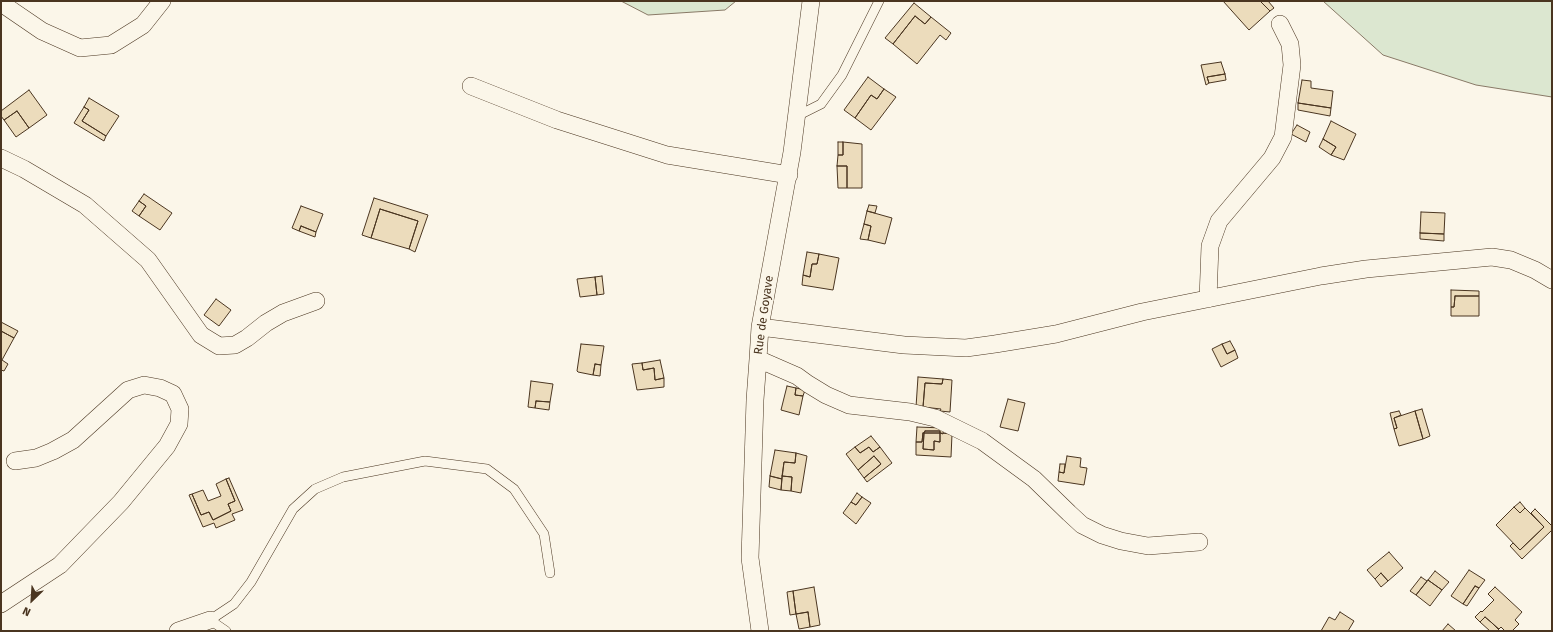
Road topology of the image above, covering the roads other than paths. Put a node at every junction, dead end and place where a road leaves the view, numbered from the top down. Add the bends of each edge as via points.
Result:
1 (162, 1) edge
2 (811, 1) edge
3 (880, 1) edge
4 (1, 3) edge
5 (1280, 24) dead end
6 (471, 86) dead end
7 (797, 116) junction
8 (1, 158) edge
9 (788, 175) junction
10 (1552, 280) edge
11 (1208, 299) junction
12 (316, 301) dead end
13 (760, 327) junction
14 (758, 360) junction
15 (15, 462) dead end
16 (1199, 542) dead end
17 (550, 573) dead end
18 (1, 604) edge
19 (210, 620) junction
20 (178, 631) edge
21 (226, 631) edge
22 (760, 631) edge

1 - 4 street via 143,25 111,45 80,48 42,31
2 - 7 street, Rue de Goyave
3 - 7 lane via 842,75 821,104
5 - 11 street via 1290,44 1292,65 1283,137 1272,158 1219,221 1210,246
6 - 9 street via 557,120 666,155
7 - 9 street, Rue de Goyave
8 - 12 street via 85,205 148,260 201,335 219,346 236,345 284,313
9 - 13 street, Rue de Goyave
10 - 11 street via 1511,260 1492,256 1366,269
11 - 13 street via 1142,312 1056,334 966,348 904,345
13 - 14 street, Rue de Goyave
14 - 16 street via 797,376 826,395 849,405 910,412 935,418 970,434 1034,479 1078,521 1102,535 1148,546
14 - 22 street, Rue de Goyave via 754,400 750,558
15 - 18 street via 36,458 74,440 128,390 144,385 160,388 173,394 180,408 179,424 167,446 121,502 60,565
17 - 19 lane via 544,534 514,489 487,469 425,461 343,477 315,489 293,509 251,582 234,604
19 - 20 street
19 - 21 lane

